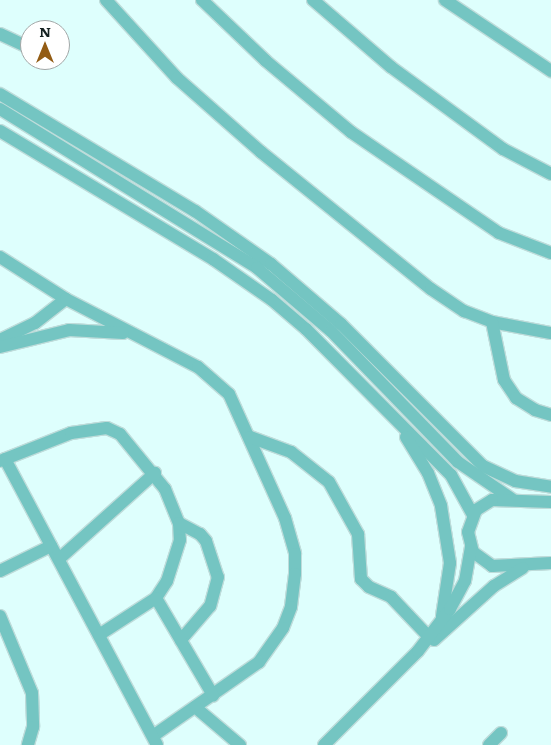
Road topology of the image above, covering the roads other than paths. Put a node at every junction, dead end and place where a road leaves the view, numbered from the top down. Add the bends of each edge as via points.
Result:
1 (106, 0) edge
2 (202, 0) edge
3 (313, 0) edge
4 (445, 0) edge
5 (1, 37) edge
6 (20, 44) edge
7 (551, 71) edge
8 (0, 94) edge
9 (0, 109) edge
10 (0, 131) edge
11 (551, 174) edge
12 (551, 253) edge
13 (0, 257) edge
14 (66, 299) junction
15 (492, 322) junction
16 (551, 333) edge
17 (134, 335) junction
18 (0, 340) edge
19 (0, 347) edge
20 (551, 415) edge
21 (392, 416) junction
22 (250, 437) junction
23 (454, 449) junction
24 (2, 460) edge
25 (155, 473) junction
26 (551, 487) edge
27 (512, 499) junction
28 (551, 502) edge
29 (473, 515) junction
30 (178, 523) junction
31 (51, 546) junction
32 (471, 547) junction
33 (59, 559) junction
34 (551, 563) edge
35 (536, 564) junction
36 (0, 571) edge
37 (156, 598) junction
38 (0, 616) edge
39 (442, 620) junction
40 (99, 634) junction
41 (428, 636) junction
42 (181, 640) junction
43 (418, 651) junction
44 (213, 695) junction
45 (195, 707) junction
46 (501, 733) dead end
47 (155, 741) edge
48 (28, 745) edge
49 (240, 745) edge
50 (324, 745) edge
51 (489, 745) edge

1 - 15 street via 178,78 261,152 431,289 464,311
2 - 12 street via 266,61 351,132 499,234
3 - 11 street via 399,73 503,149
4 - 7 street
5 - 6 street
8 - 23 street via 195,211 271,264 341,324
9 - 23 street via 222,244 269,277 331,331
10 - 21 street via 253,285 306,329
13 - 14 street
14 - 17 street
14 - 18 street via 35,322
15 - 16 street
15 - 20 street via 504,380 516,398
17 - 19 street via 69,330
17 - 22 street via 182,358 215,379 229,394
21 - 29 street via 451,475
21 - 39 street via 428,473 439,498 450,563
22 - 41 street via 291,452 329,482 358,534 361,550 358,570 363,582 391,597
22 - 44 street via 291,536 295,574 291,607 283,628 258,662
23 - 26 street via 499,475 524,484
23 - 27 street via 477,478
24 - 25 street via 70,433 107,428 120,434
24 - 31 street
25 - 30 street via 166,489
25 - 33 street
27 - 28 street
27 - 29 street via 486,502
29 - 32 street via 468,532
30 - 37 street via 180,540 175,563
30 - 42 street via 200,534 206,541 218,577 210,606
31 - 33 street
31 - 36 street
32 - 35 street via 481,561 492,566
32 - 39 street via 465,581
33 - 40 street
34 - 35 street
35 - 43 street via 494,586
37 - 40 street
37 - 42 street
38 - 48 street via 32,693 33,727
39 - 41 street
40 - 47 street
41 - 43 street
42 - 44 street
43 - 50 street
44 - 45 street
45 - 47 street
45 - 49 street
46 - 51 street

